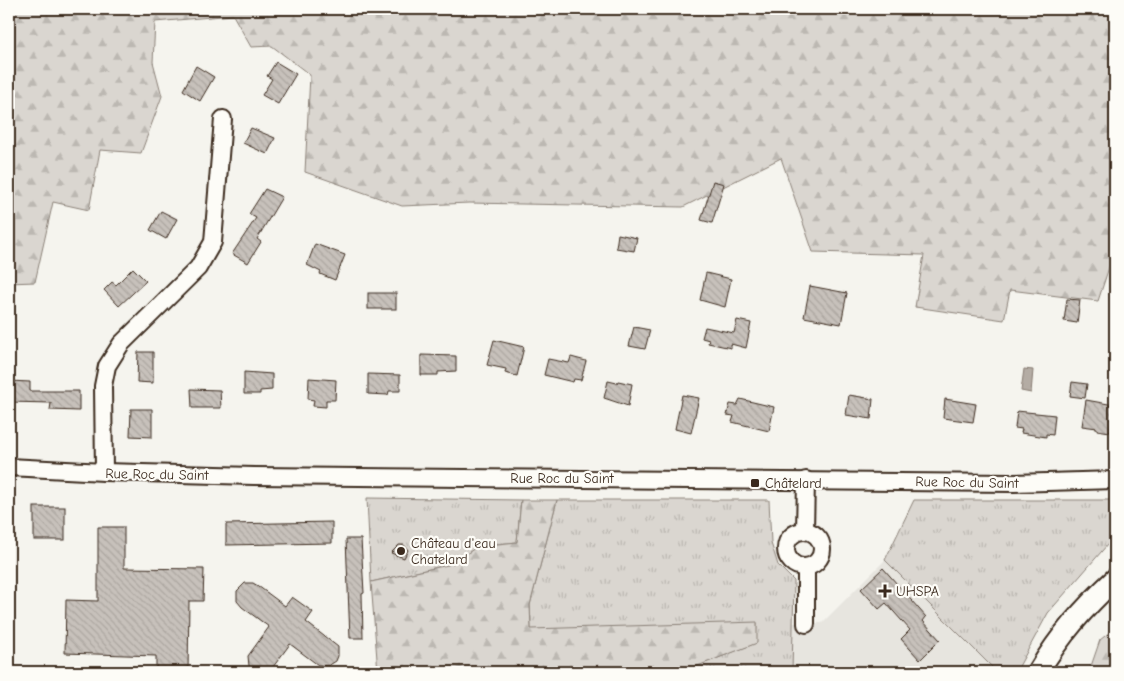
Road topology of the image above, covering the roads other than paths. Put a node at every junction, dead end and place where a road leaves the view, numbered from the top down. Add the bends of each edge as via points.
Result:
1 (223, 119) dead end
2 (9, 467) edge
3 (104, 472) junction
4 (806, 480) junction
5 (1115, 480) edge
6 (805, 531) junction
7 (806, 567) junction
8 (1115, 578) edge
9 (1115, 595) edge
10 (806, 624) dead end
11 (1038, 672) edge
12 (1051, 672) edge

1 - 3 street via 213,242 198,268 121,344 108,366 104,386
2 - 3 street, Rue Roc du Saint
3 - 4 street, Rue Roc du Saint
4 - 5 street, Rue Roc du Saint via 1047,483
4 - 6 street
6 - 7 street via 820,540 822,552 817,562
6 - 7 street via 789,539 786,550 794,565
7 - 10 street
8 - 11 main road via 1074,620
9 - 12 main road via 1083,628

